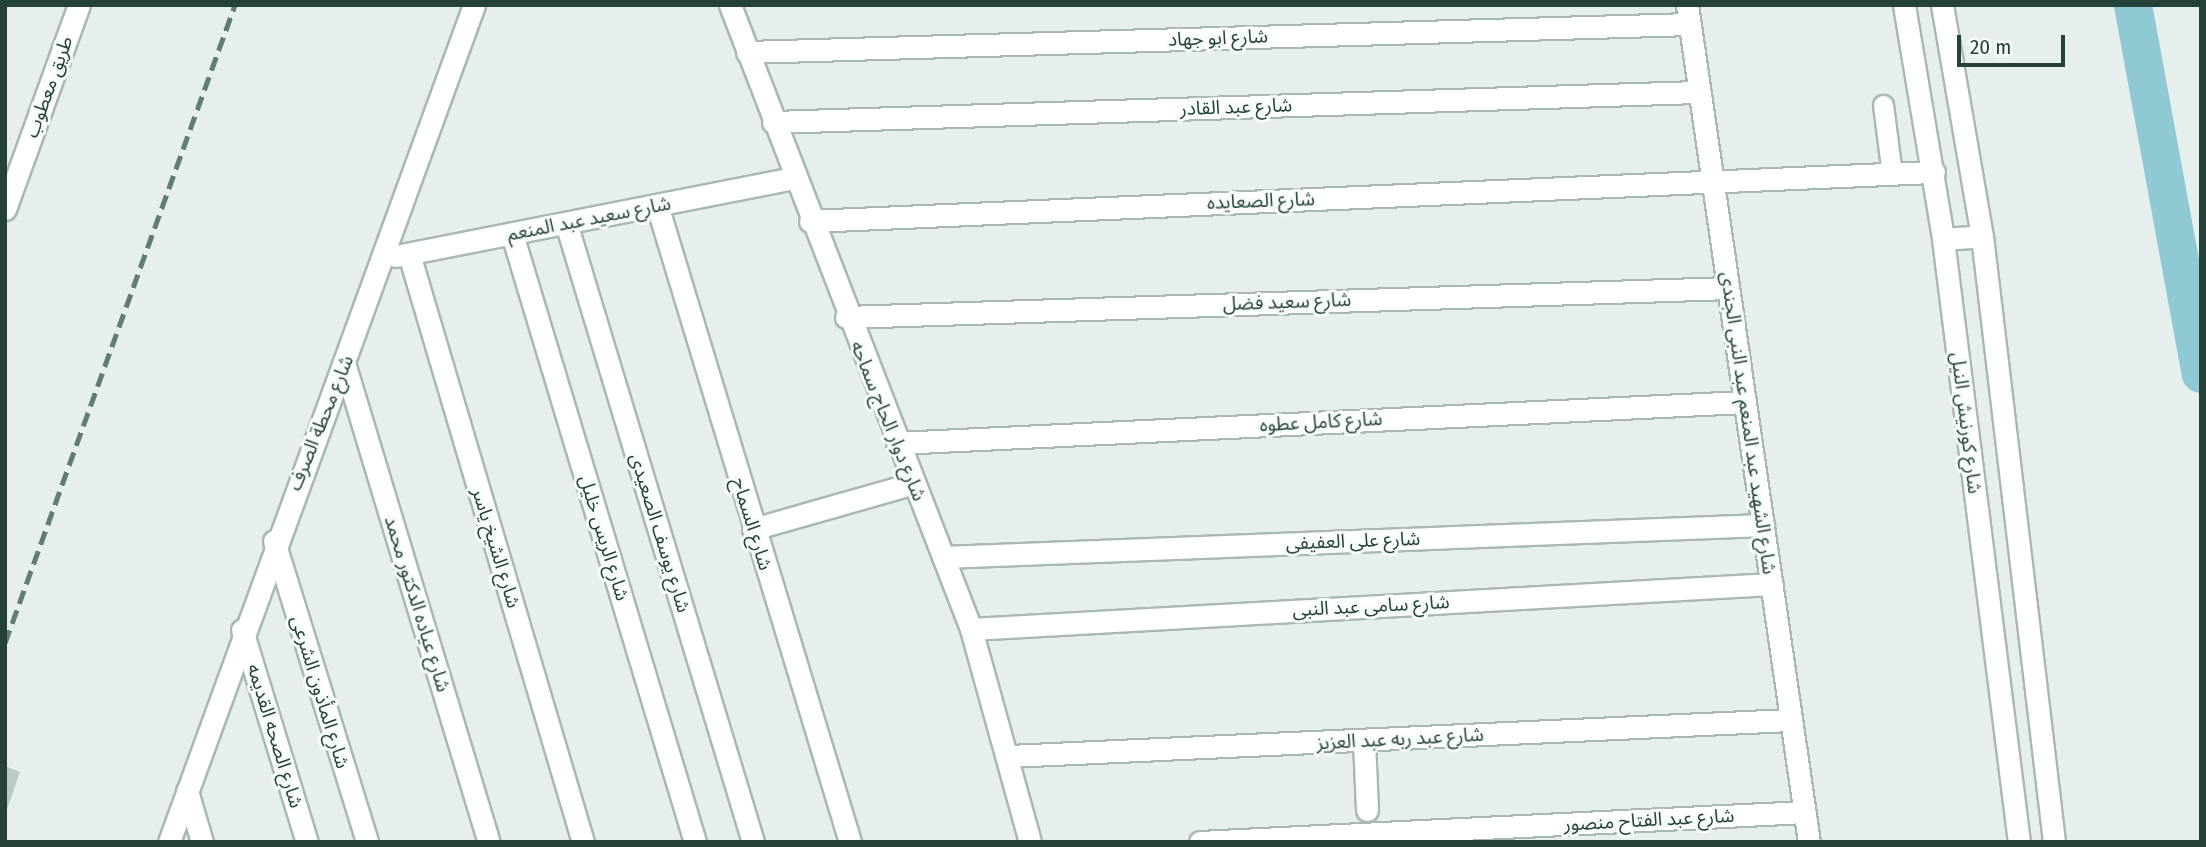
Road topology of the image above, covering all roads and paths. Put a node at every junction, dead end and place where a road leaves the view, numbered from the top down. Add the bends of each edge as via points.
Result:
1 (79, 5) edge
2 (474, 5) edge
3 (730, 5) edge
4 (1905, 5) edge
5 (1942, 5) edge
6 (1688, 15) edge
7 (747, 52) junction
8 (1699, 92) junction
9 (1882, 105) dead end
10 (773, 122) junction
11 (1934, 172) junction
12 (1892, 174) junction
13 (795, 178) junction
14 (1712, 182) junction
15 (657, 205) junction
16 (5, 209) edge
17 (810, 221) junction
18 (566, 223) junction
19 (512, 234) junction
20 (1982, 236) junction
21 (1943, 239) junction
22 (409, 254) junction
23 (383, 259) junction
24 (1728, 288) junction
25 (846, 317) junction
26 (345, 366) junction
27 (1745, 402) junction
28 (897, 443) junction
29 (914, 483) junction
30 (1763, 525) junction
31 (753, 529) junction
32 (274, 541) junction
33 (943, 557) junction
34 (1772, 584) junction
35 (971, 628) junction
36 (243, 630) junction
37 (1791, 720) junction
38 (1364, 741) junction
39 (2043, 751) junction
40 (2007, 754) junction
41 (1009, 756) junction
42 (187, 792) junction
43 (1367, 810) dead end
44 (1804, 812) junction
45 (169, 842) edge
46 (202, 842) edge
47 (307, 842) edge
48 (367, 842) edge
49 (489, 842) edge
50 (583, 842) edge
51 (695, 842) edge
52 (753, 842) edge
53 (850, 842) edge
54 (1030, 842) edge
55 (1200, 842) edge
56 (1808, 842) edge
57 (2018, 842) edge
58 (2054, 842) edge

1 - 16 street, طريق معطوب
2 - 23 street, شارع محطة الصرف
3 - 7 street, شارع دوار الحاج سماحه
4 - 11 street, شارع كورنيش النيل
5 - 20 street, شارع كورنيش النيل
6 - 7 street, شارع ابو جهاد
6 - 8 street, شارع الشهيد عبد المنعم عبد النبى الجندى
7 - 10 street, شارع دوار الحاج سماحه
8 - 10 street, شارع عبد القادر
8 - 14 street, شارع الشهيد عبد المنعم عبد النبى الجندى
9 - 12 lane
10 - 13 street, شارع دوار الحاج سماحه
11 - 12 street, شارع الصعايده
11 - 21 street, شارع كورنيش النيل
12 - 14 street, شارع الصعايده
13 - 15 street, شارع سعيد عبد المنعم
13 - 17 street, شارع دوار الحاج سماحه
14 - 17 street, شارع الصعايده
14 - 24 street, شارع الشهيد عبد المنعم عبد النبى الجندى
15 - 18 street, شارع سعيد عبد المنعم
15 - 31 street, شارع السماح
17 - 25 street, شارع دوار الحاج سماحه
18 - 19 street, شارع سعيد عبد المنعم
18 - 52 street, شارع يوسف الصعيدى
19 - 22 street, شارع سعيد عبد المنعم
19 - 51 street, شارع الريس خليل
20 - 21 street
20 - 39 street, شارع كورنيش النيل
21 - 40 street, شارع كورنيش النيل
22 - 23 street, شارع سعيد عبد المنعم
22 - 50 street, شارع الشيخ ياسر
23 - 26 street, شارع محطة الصرف
24 - 25 street, شارع سعيد فضل
24 - 27 street, شارع الشهيد عبد المنعم عبد النبى الجندى
25 - 28 street, شارع دوار الحاج سماحه
26 - 32 street, شارع محطة الصرف
26 - 49 street, شارع عياده الدكتور محمد
27 - 28 street, شارع كامل عطوه
27 - 30 street, شارع الشهيد عبد المنعم عبد النبى الجندى
28 - 29 street, شارع دوار الحاج سماحه
29 - 31 street
29 - 33 street, شارع دوار الحاج سماحه
30 - 33 street, شارع على العفيفى
30 - 34 street, شارع الشهيد عبد المنعم عبد النبى الجندى
31 - 53 street, شارع السماح
32 - 36 street, شارع محطة الصرف
32 - 48 street, شارع المأذون الشرعى
33 - 35 street, شارع دوار الحاج سماحه
34 - 35 street, شارع سامى عبد النبى
34 - 37 street, شارع الشهيد عبد المنعم عبد النبى الجندى
35 - 41 street, شارع دوار الحاج سماحه
36 - 42 street, شارع محطة الصرف
36 - 47 street, شارع الصحه القديمه
37 - 38 street, شارع عبد ربه عبد العزيز
37 - 44 street, شارع الشهيد عبد المنعم عبد النبى الجندى
38 - 41 street, شارع عبد ربه عبد العزيز
38 - 43 street
39 - 40 street
39 - 58 street, شارع كورنيش النيل
40 - 57 street, شارع كورنيش النيل
41 - 54 street, شارع دوار الحاج سماحه
42 - 45 street, شارع محطة الصرف
42 - 46 street
44 - 55 street, شارع عبد الفتاح منصور
44 - 56 street, شارع الشهيد عبد المنعم عبد النبى الجندى

